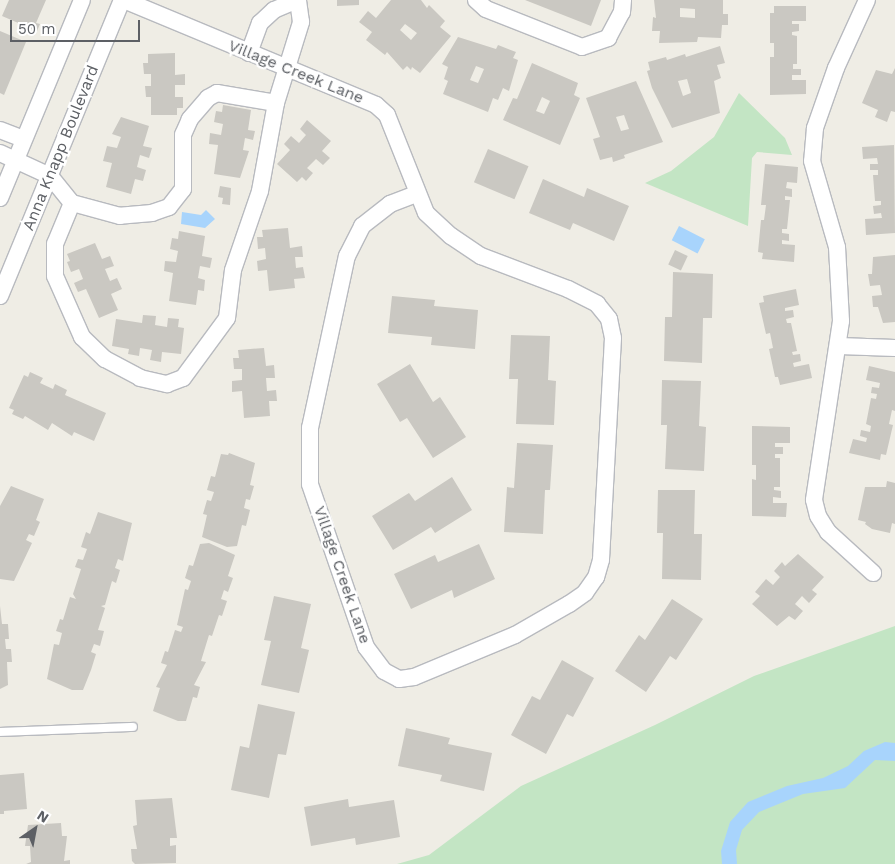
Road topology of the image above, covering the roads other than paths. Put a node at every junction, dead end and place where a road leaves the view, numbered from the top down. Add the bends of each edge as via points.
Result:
1 (82, 0) edge
2 (123, 0) edge
3 (298, 0) edge
4 (476, 0) edge
5 (623, 0) edge
6 (866, 0) edge
7 (249, 52) junction
8 (287, 68) junction
9 (276, 103) junction
10 (0, 130) edge
11 (23, 139) junction
12 (8, 156) edge
13 (50, 176) junction
14 (416, 194) junction
15 (0, 198) edge
16 (72, 203) junction
17 (0, 296) edge
18 (839, 346) junction
19 (895, 348) edge
20 (873, 573) dead end
21 (133, 727) dead end
22 (0, 732) edge

1 - 11 street
2 - 7 street, Village Creek Lane
2 - 13 street, Anna Knapp Boulevard
3 - 7 street via 274,10 260,23
3 - 8 street via 300,22
4 - 5 street via 486,9 582,47 608,38 622,12
6 - 18 street via 815,128 812,161 837,247
7 - 8 street, Village Creek Lane
8 - 9 street
8 - 14 street, Village Creek Lane via 376,105 387,115
9 - 16 street via 217,93 208,98 190,119 183,135 183,189 169,206 152,213 120,216
9 - 16 street via 260,191 233,270 227,318 183,378 167,384 140,378 104,359 82,338 55,276 55,244
10 - 11 street
11 - 12 street
12 - 13 street
12 - 15 street
13 - 16 street
13 - 17 street, Anna Knapp Boulevard
14 - 14 street, Village Creek Lane via 426,213 450,236 481,256 597,304 609,319 613,338 602,560 596,577 584,593 515,635 414,677 399,679 384,671 366,647 310,484 310,428 347,256 362,226 390,204
18 - 19 street
18 - 20 street via 814,500 818,516 828,532
21 - 22 lane

